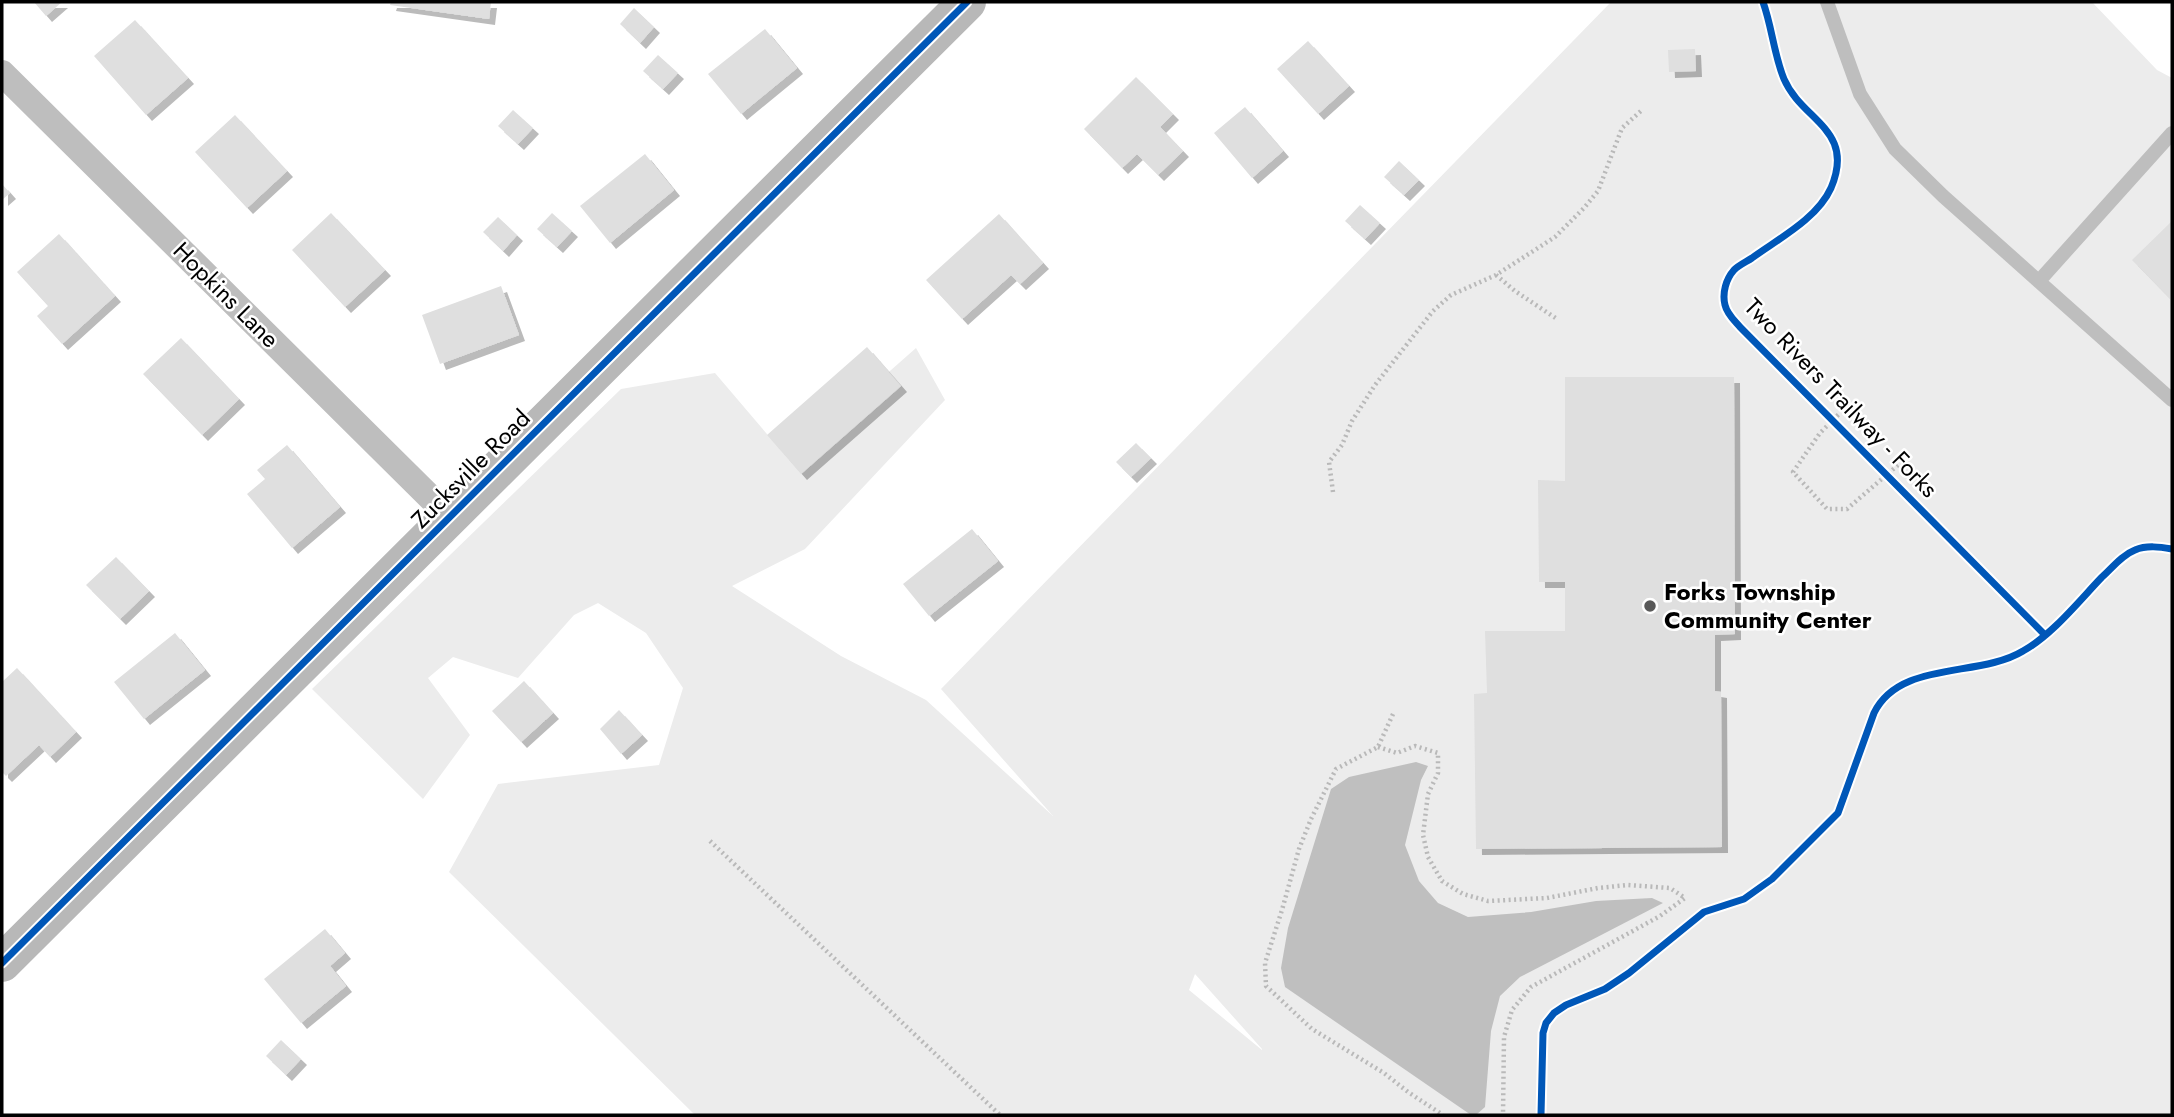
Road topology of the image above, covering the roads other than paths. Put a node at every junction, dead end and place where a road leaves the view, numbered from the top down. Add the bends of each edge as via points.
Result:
1 (967, 2) edge
2 (1827, 2) edge
3 (2, 73) edge
4 (2172, 133) edge
5 (2039, 281) junction
6 (2172, 400) edge
7 (450, 517) junction
8 (2, 963) edge

1 - 7 street, Zucksville Road
2 - 5 lane via 1860,94 1888,139 1943,196
3 - 7 street, Hopkins Lane
4 - 5 lane
5 - 6 lane
7 - 8 street, Zucksville Road

